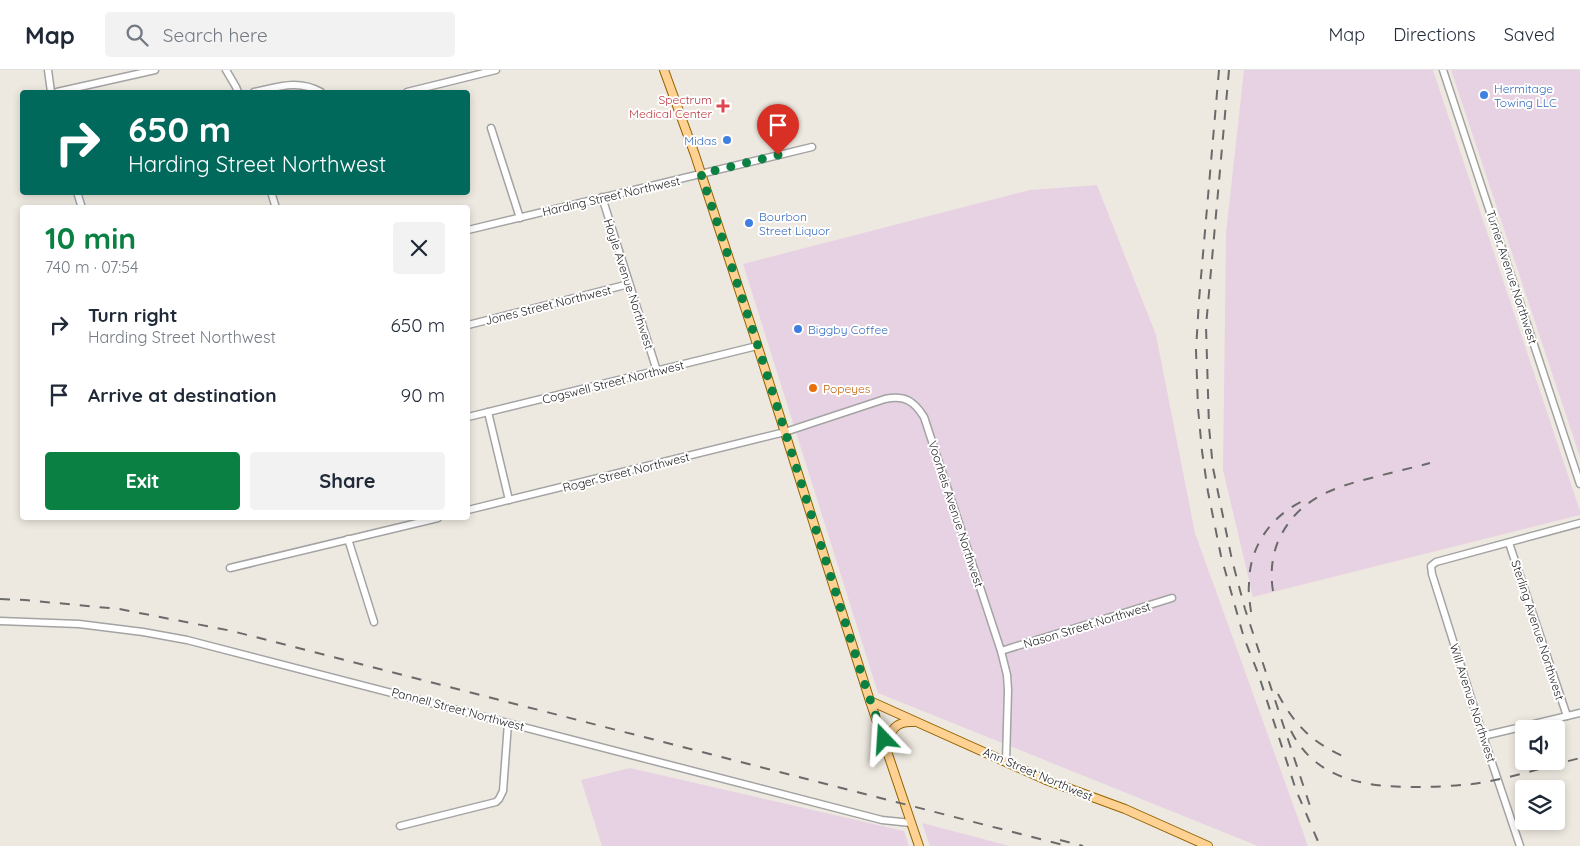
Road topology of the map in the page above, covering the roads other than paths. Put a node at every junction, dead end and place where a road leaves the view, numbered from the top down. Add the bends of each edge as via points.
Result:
1 (48, 70) edge
2 (155, 70) edge
3 (226, 70) edge
4 (496, 70) edge
5 (664, 70) edge
6 (1443, 70) edge
7 (51, 90) edge
8 (66, 90) edge
9 (237, 90) edge
10 (263, 90) edge
11 (317, 90) edge
12 (415, 90) edge
13 (491, 128) dead end
14 (812, 147) dead end
15 (701, 174) junction
16 (602, 197) junction
17 (520, 218) junction
18 (470, 230) edge
19 (630, 284) junction
20 (470, 324) edge
21 (758, 346) junction
22 (657, 371) junction
23 (488, 412) junction
24 (470, 416) edge
25 (785, 432) junction
26 (1580, 484) edge
27 (509, 500) junction
28 (470, 510) edge
29 (429, 520) edge
30 (1580, 523) edge
31 (348, 539) junction
32 (1509, 543) junction
33 (230, 568) dead end
34 (1172, 598) dead end
35 (0, 621) edge
36 (374, 622) dead end
37 (1001, 651) junction
38 (870, 700) junction
39 (1580, 713) edge
40 (1567, 716) junction
41 (508, 723) junction
42 (920, 723) junction
43 (1483, 736) junction
44 (886, 748) junction
45 (1006, 762) junction
46 (911, 823) junction
47 (400, 826) dead end
48 (919, 846) edge
49 (1208, 846) edge
50 (1520, 846) edge

1 - 7 street
2 - 8 street
3 - 9 street
4 - 12 street
5 - 15 main road
6 - 26 street, Turner Avenue Northwest
10 - 11 street via 294,84 304,84
13 - 17 street
14 - 15 street, Harding Street Northwest
15 - 16 street, Harding Street Northwest
15 - 21 main road
16 - 17 street, Harding Street Northwest
16 - 19 street, Hoyle Avenue Northwest
17 - 18 street, Harding Street Northwest
19 - 20 street, Jones Street Northwest
19 - 22 street, Hoyle Avenue Northwest
21 - 22 street, Cogswell Street Northwest
21 - 25 main road
22 - 23 street, Cogswell Street Northwest
23 - 24 street, Cogswell Street Northwest
23 - 27 street
25 - 27 street, Roger Street Northwest
25 - 37 street, Voorheis Avenue Northwest via 897,396 917,406 924,417
25 - 38 main road
27 - 28 street, Roger Street Northwest
29 - 31 street
30 - 32 street
31 - 33 street
31 - 36 street
32 - 40 street, Sterling Avenue Northwest
32 - 43 street, Will Avenue Northwest via 1431,566
34 - 37 street, Nason Street Northwest
35 - 41 street, Pannell Street Northwest via 80,624 187,640
37 - 45 street, Voorheis Avenue Northwest via 1008,690
38 - 42 main road, Ann Street Northwest
38 - 44 main road
39 - 40 street
40 - 43 street
41 - 46 street, Pannell Street Northwest via 882,820
41 - 47 street via 503,791 499,800
42 - 44 main road via 897,725 890,733
42 - 45 main road, Ann Street Northwest
43 - 50 street, Will Avenue Northwest
44 - 46 main road
45 - 49 main road, Ann Street Northwest
46 - 48 main road

